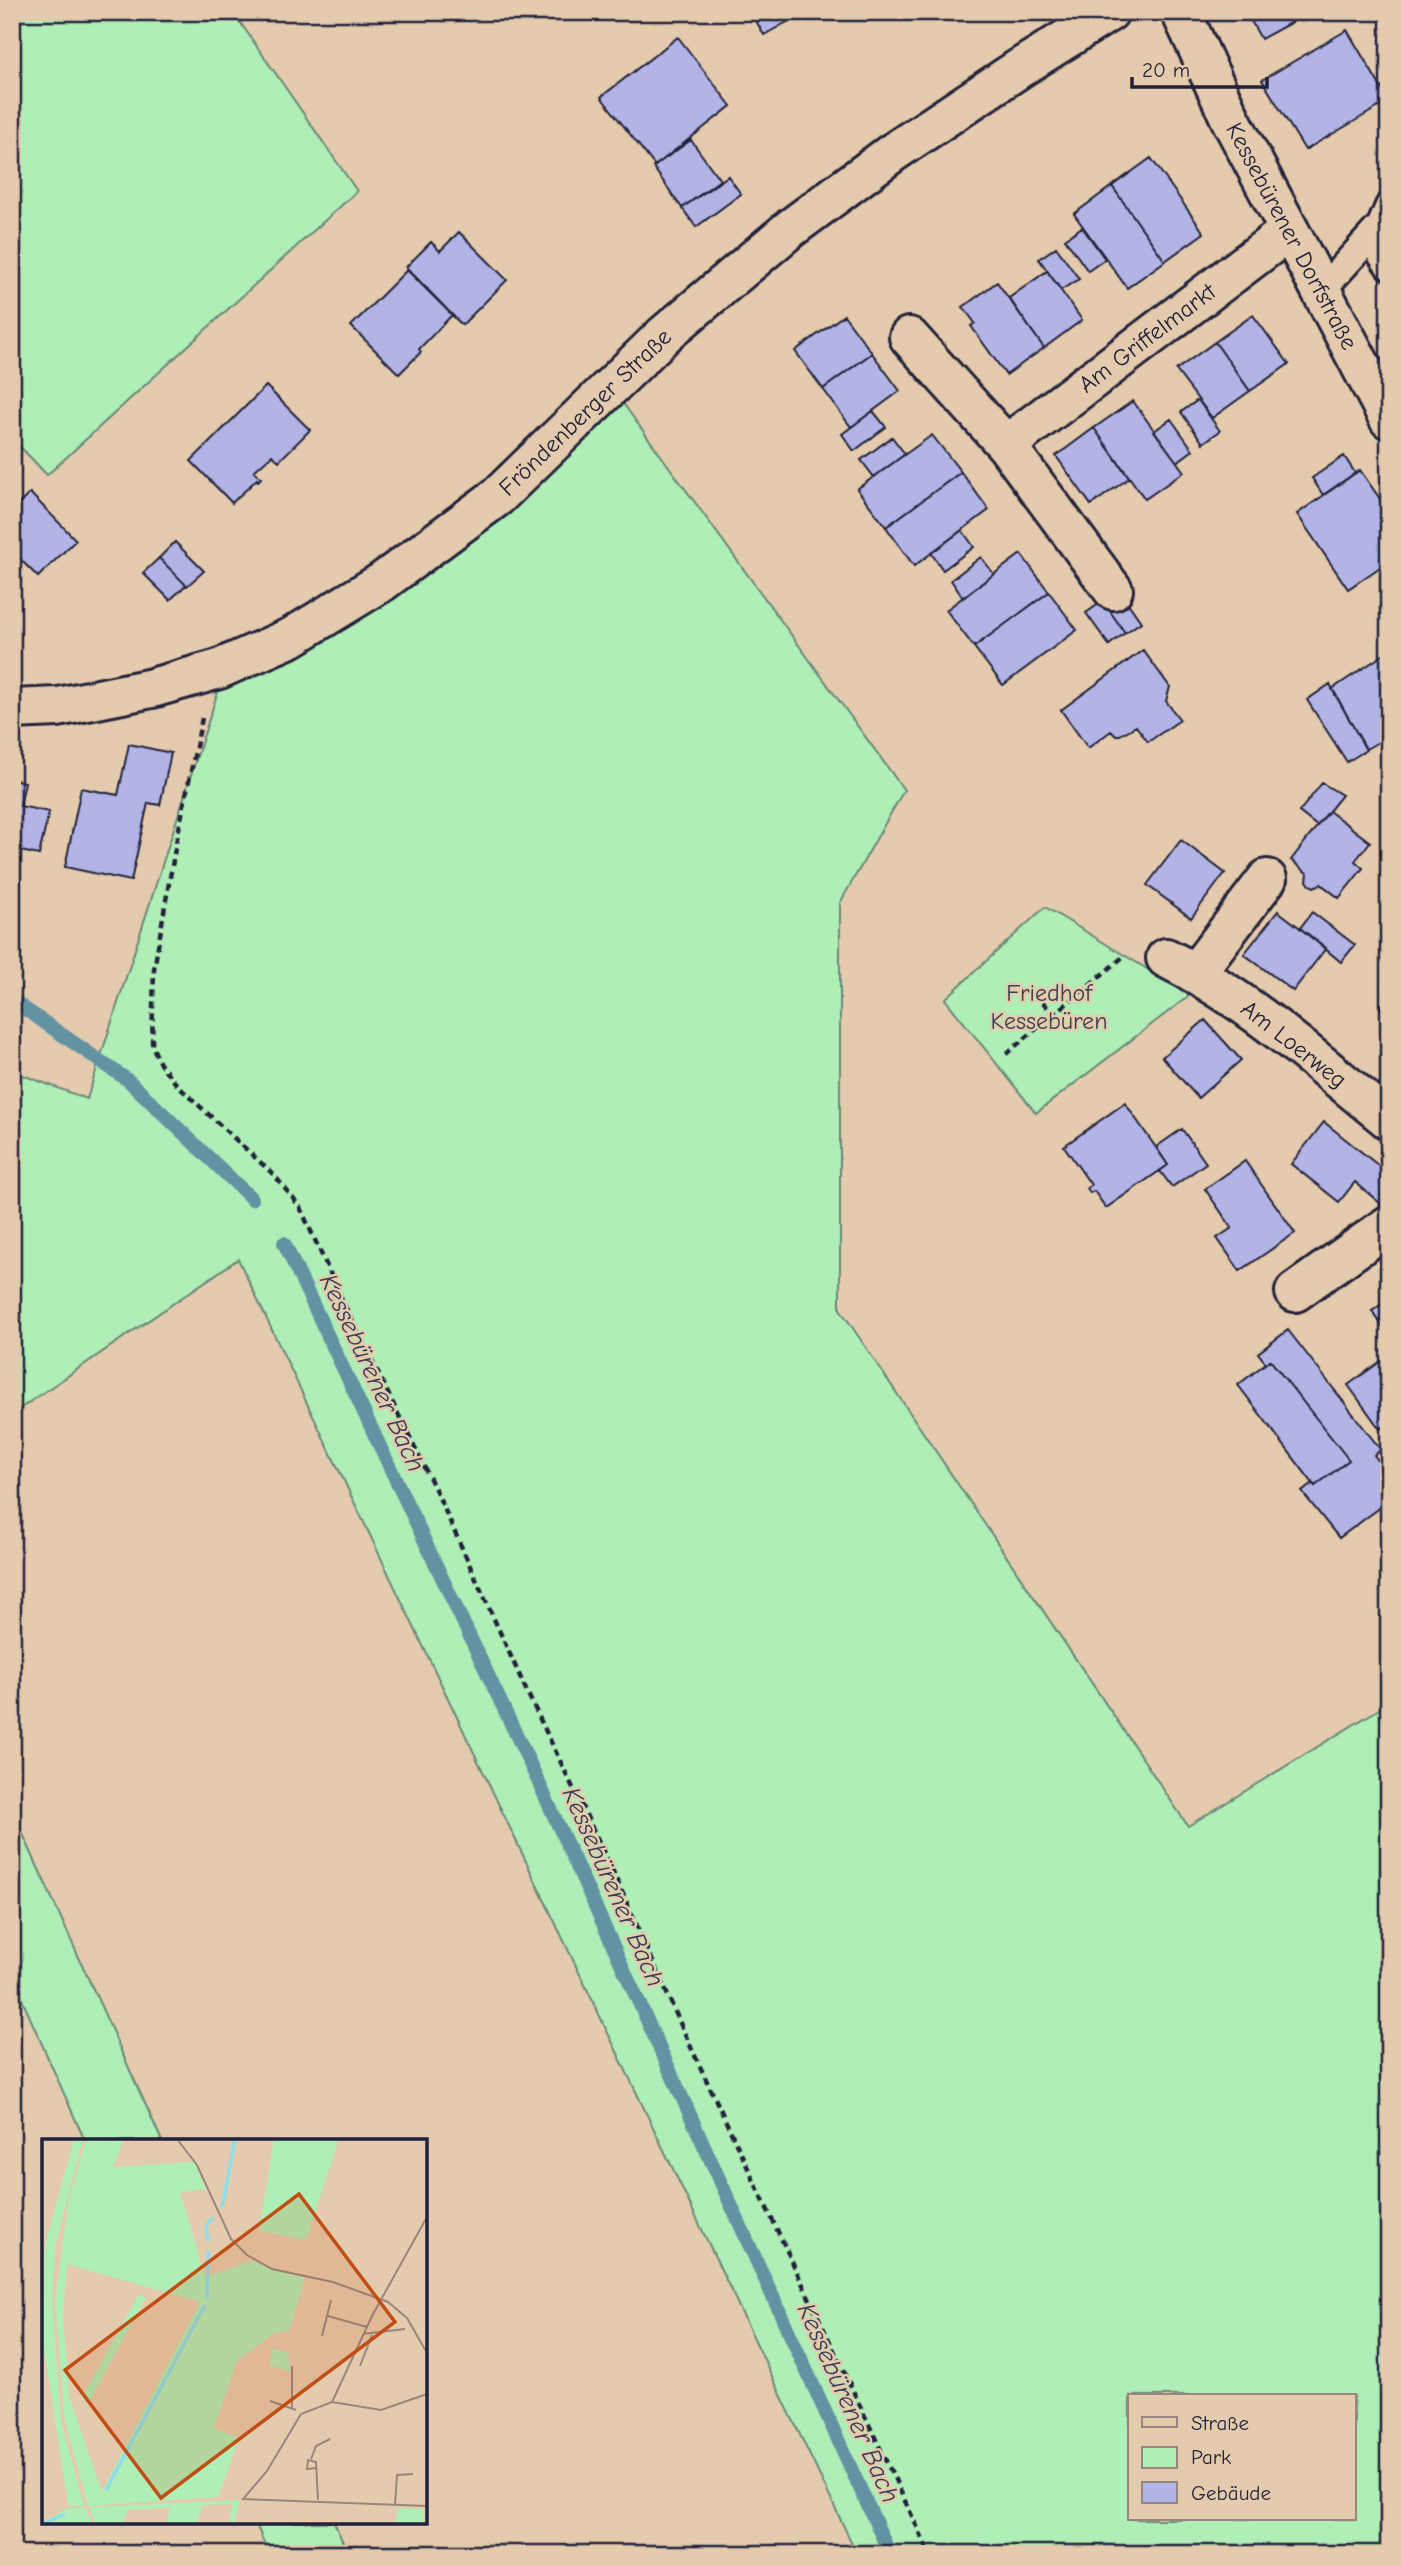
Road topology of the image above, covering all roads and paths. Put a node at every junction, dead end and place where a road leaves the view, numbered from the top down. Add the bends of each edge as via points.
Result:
1 (1109, 12) edge
2 (1181, 12) edge
3 (1389, 206) edge
4 (1289, 231) junction
5 (1370, 238) junction
6 (1389, 266) edge
7 (1321, 291) junction
8 (909, 337) dead end
9 (1389, 419) edge
10 (1006, 445) junction
11 (1113, 590) dead end
12 (203, 674) junction
13 (12, 709) edge
14 (1267, 879) dead end
15 (1181, 965) junction
16 (1035, 993) dead end
17 (1053, 1014) junction
18 (1006, 1054) dead end
19 (1389, 1120) edge
20 (1389, 1225) edge
21 (1295, 1292) dead end
22 (930, 2554) edge

1 - 12 street, Fröndenberger Straße via 892,153 791,228 665,334 497,497 382,582 292,637
2 - 4 street, Kessebürener Dorfstraße
3 - 5 lane
4 - 7 street, Kessebürener Dorfstraße
4 - 10 street, Am Griffelmarkt
5 - 6 lane
5 - 7 lane
7 - 9 street, Kessebürener Dorfstraße
8 - 10 street
10 - 11 street
12 - 13 street, Fröndenberger Straße via 58,707
12 - 22 path via 201,727 154,969 152,1045 178,1086 274,1175 300,1207
14 - 15 street
15 - 17 path via 1138,945
15 - 19 street, Am Loerweg via 1251,1009
16 - 17 path
17 - 18 path
20 - 21 street

